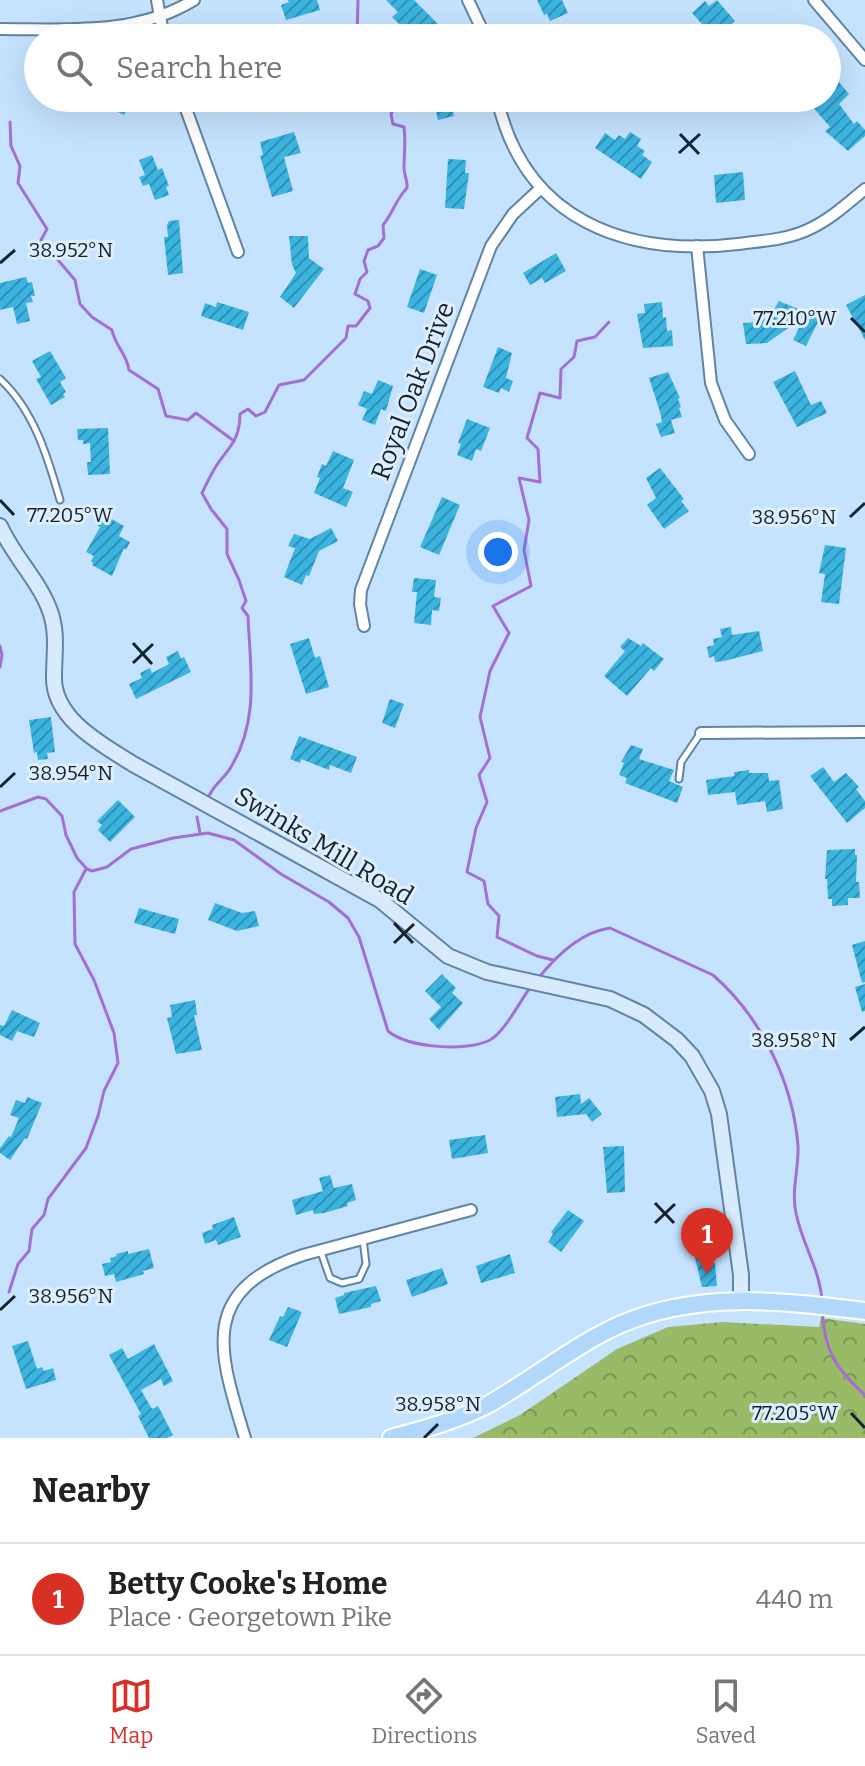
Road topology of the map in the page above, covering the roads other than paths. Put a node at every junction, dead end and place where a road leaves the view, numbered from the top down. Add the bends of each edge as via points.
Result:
1 (157, 0) edge
2 (194, 0) edge
3 (468, 0) edge
4 (814, 0) edge
5 (159, 17) junction
6 (129, 24) edge
7 (161, 24) edge
8 (479, 24) edge
9 (834, 24) edge
10 (0, 29) edge
11 (24, 29) edge
12 (841, 32) edge
13 (865, 60) edge
14 (187, 112) edge
15 (502, 112) edge
16 (541, 188) junction
17 (865, 189) edge
18 (697, 246) junction
19 (238, 252) dead end
20 (0, 379) edge
21 (749, 454) dead end
22 (60, 500) dead end
23 (0, 526) edge
24 (364, 626) dead end
25 (865, 732) edge
26 (701, 733) joint
27 (679, 779) dead end
28 (471, 1210) dead end
29 (363, 1239) junction
30 (320, 1251) junction
31 (741, 1301) junction
32 (865, 1311) edge
33 (245, 1438) edge
34 (391, 1438) edge

1 - 5 street
2 - 5 street
3 - 8 street
4 - 9 street
5 - 6 street
5 - 7 street
10 - 11 street
12 - 13 street
14 - 19 street
15 - 16 street via 515,149
16 - 18 street via 568,211 610,234 665,247
16 - 24 street, Royal Oak Drive via 513,214 491,246 361,590
17 - 18 street via 803,232
18 - 21 street via 711,383 725,420
20 - 22 lane via 44,445
23 - 31 street, Swinks Mill Road via 50,612 55,691 82,729 133,764 380,900 448,956 487,972 610,999 644,1015 677,1040 712,1091 725,1149
25 - 26 street
26 - 27 lane via 681,762
28 - 29 street
29 - 30 street
29 - 30 lane via 366,1264 359,1279 342,1283 330,1278
30 - 33 street via 283,1262 249,1281 225,1319 223,1348
31 - 32 main road
31 - 34 main road via 681,1306 619,1325 467,1414

